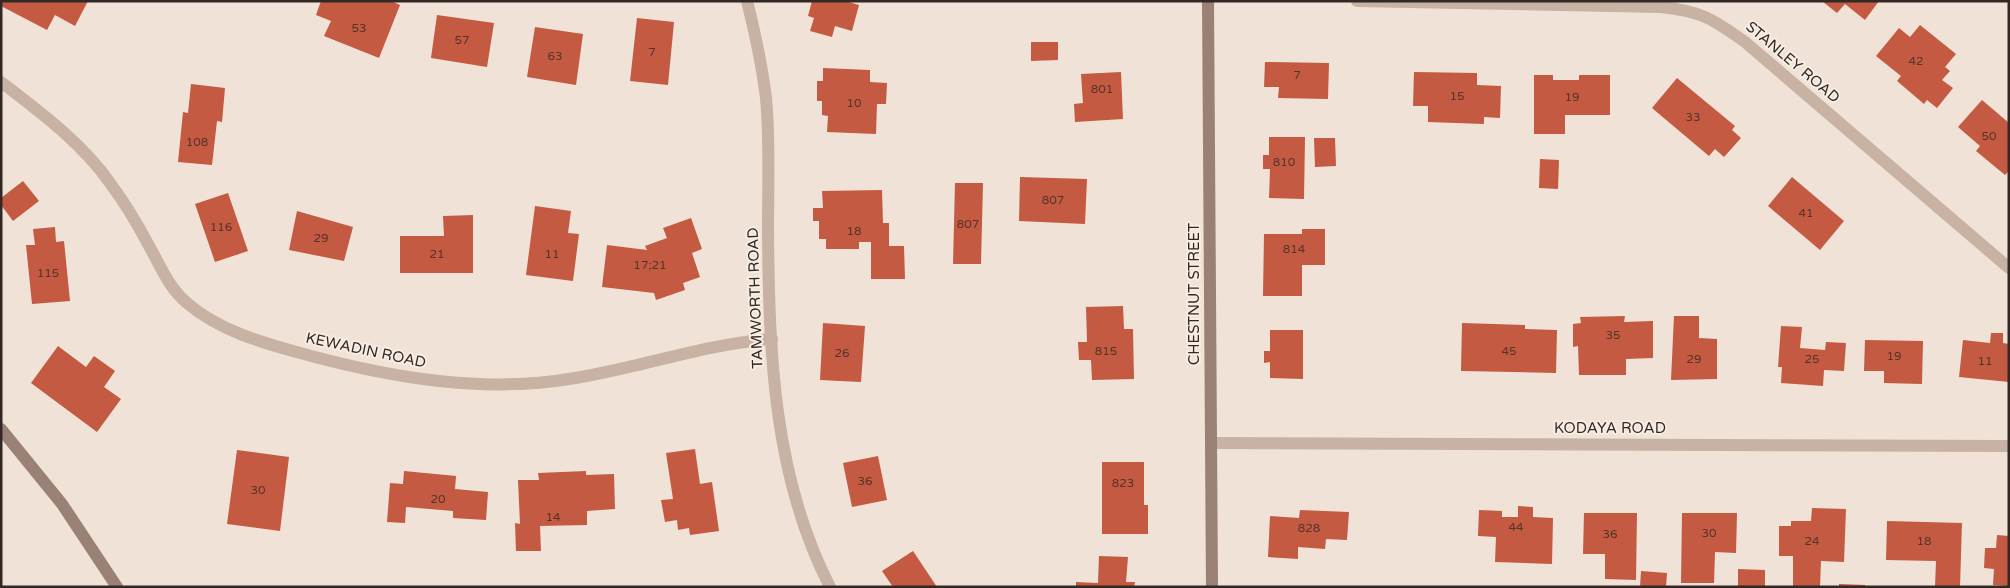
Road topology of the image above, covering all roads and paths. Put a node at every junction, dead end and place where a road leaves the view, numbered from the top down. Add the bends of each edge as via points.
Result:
1 (747, 1) edge
2 (1208, 1) edge
3 (1357, 1) edge
4 (1, 82) edge
5 (2009, 268) edge
6 (772, 339) junction
7 (1, 429) edge
8 (1211, 443) junction
9 (2009, 446) edge
10 (117, 587) edge
11 (830, 587) edge
12 (1212, 587) edge

1 - 6 street, TAMWORTH ROAD via 766,98
2 - 8 main road, CHESTNUT STREET
3 - 5 street, STANLEY ROAD via 1689,10 1717,22 1745,42
4 - 6 street, KEWADIN ROAD via 46,117 90,158 136,222 175,291 188,304 235,332 272,346 402,377 506,384 566,380 630,368 732,342
6 - 11 street, TAMWORTH ROAD via 777,411 790,483 812,550
7 - 10 main road via 62,504
8 - 9 street, KODAYA ROAD
8 - 12 main road, CHESTNUT STREET

